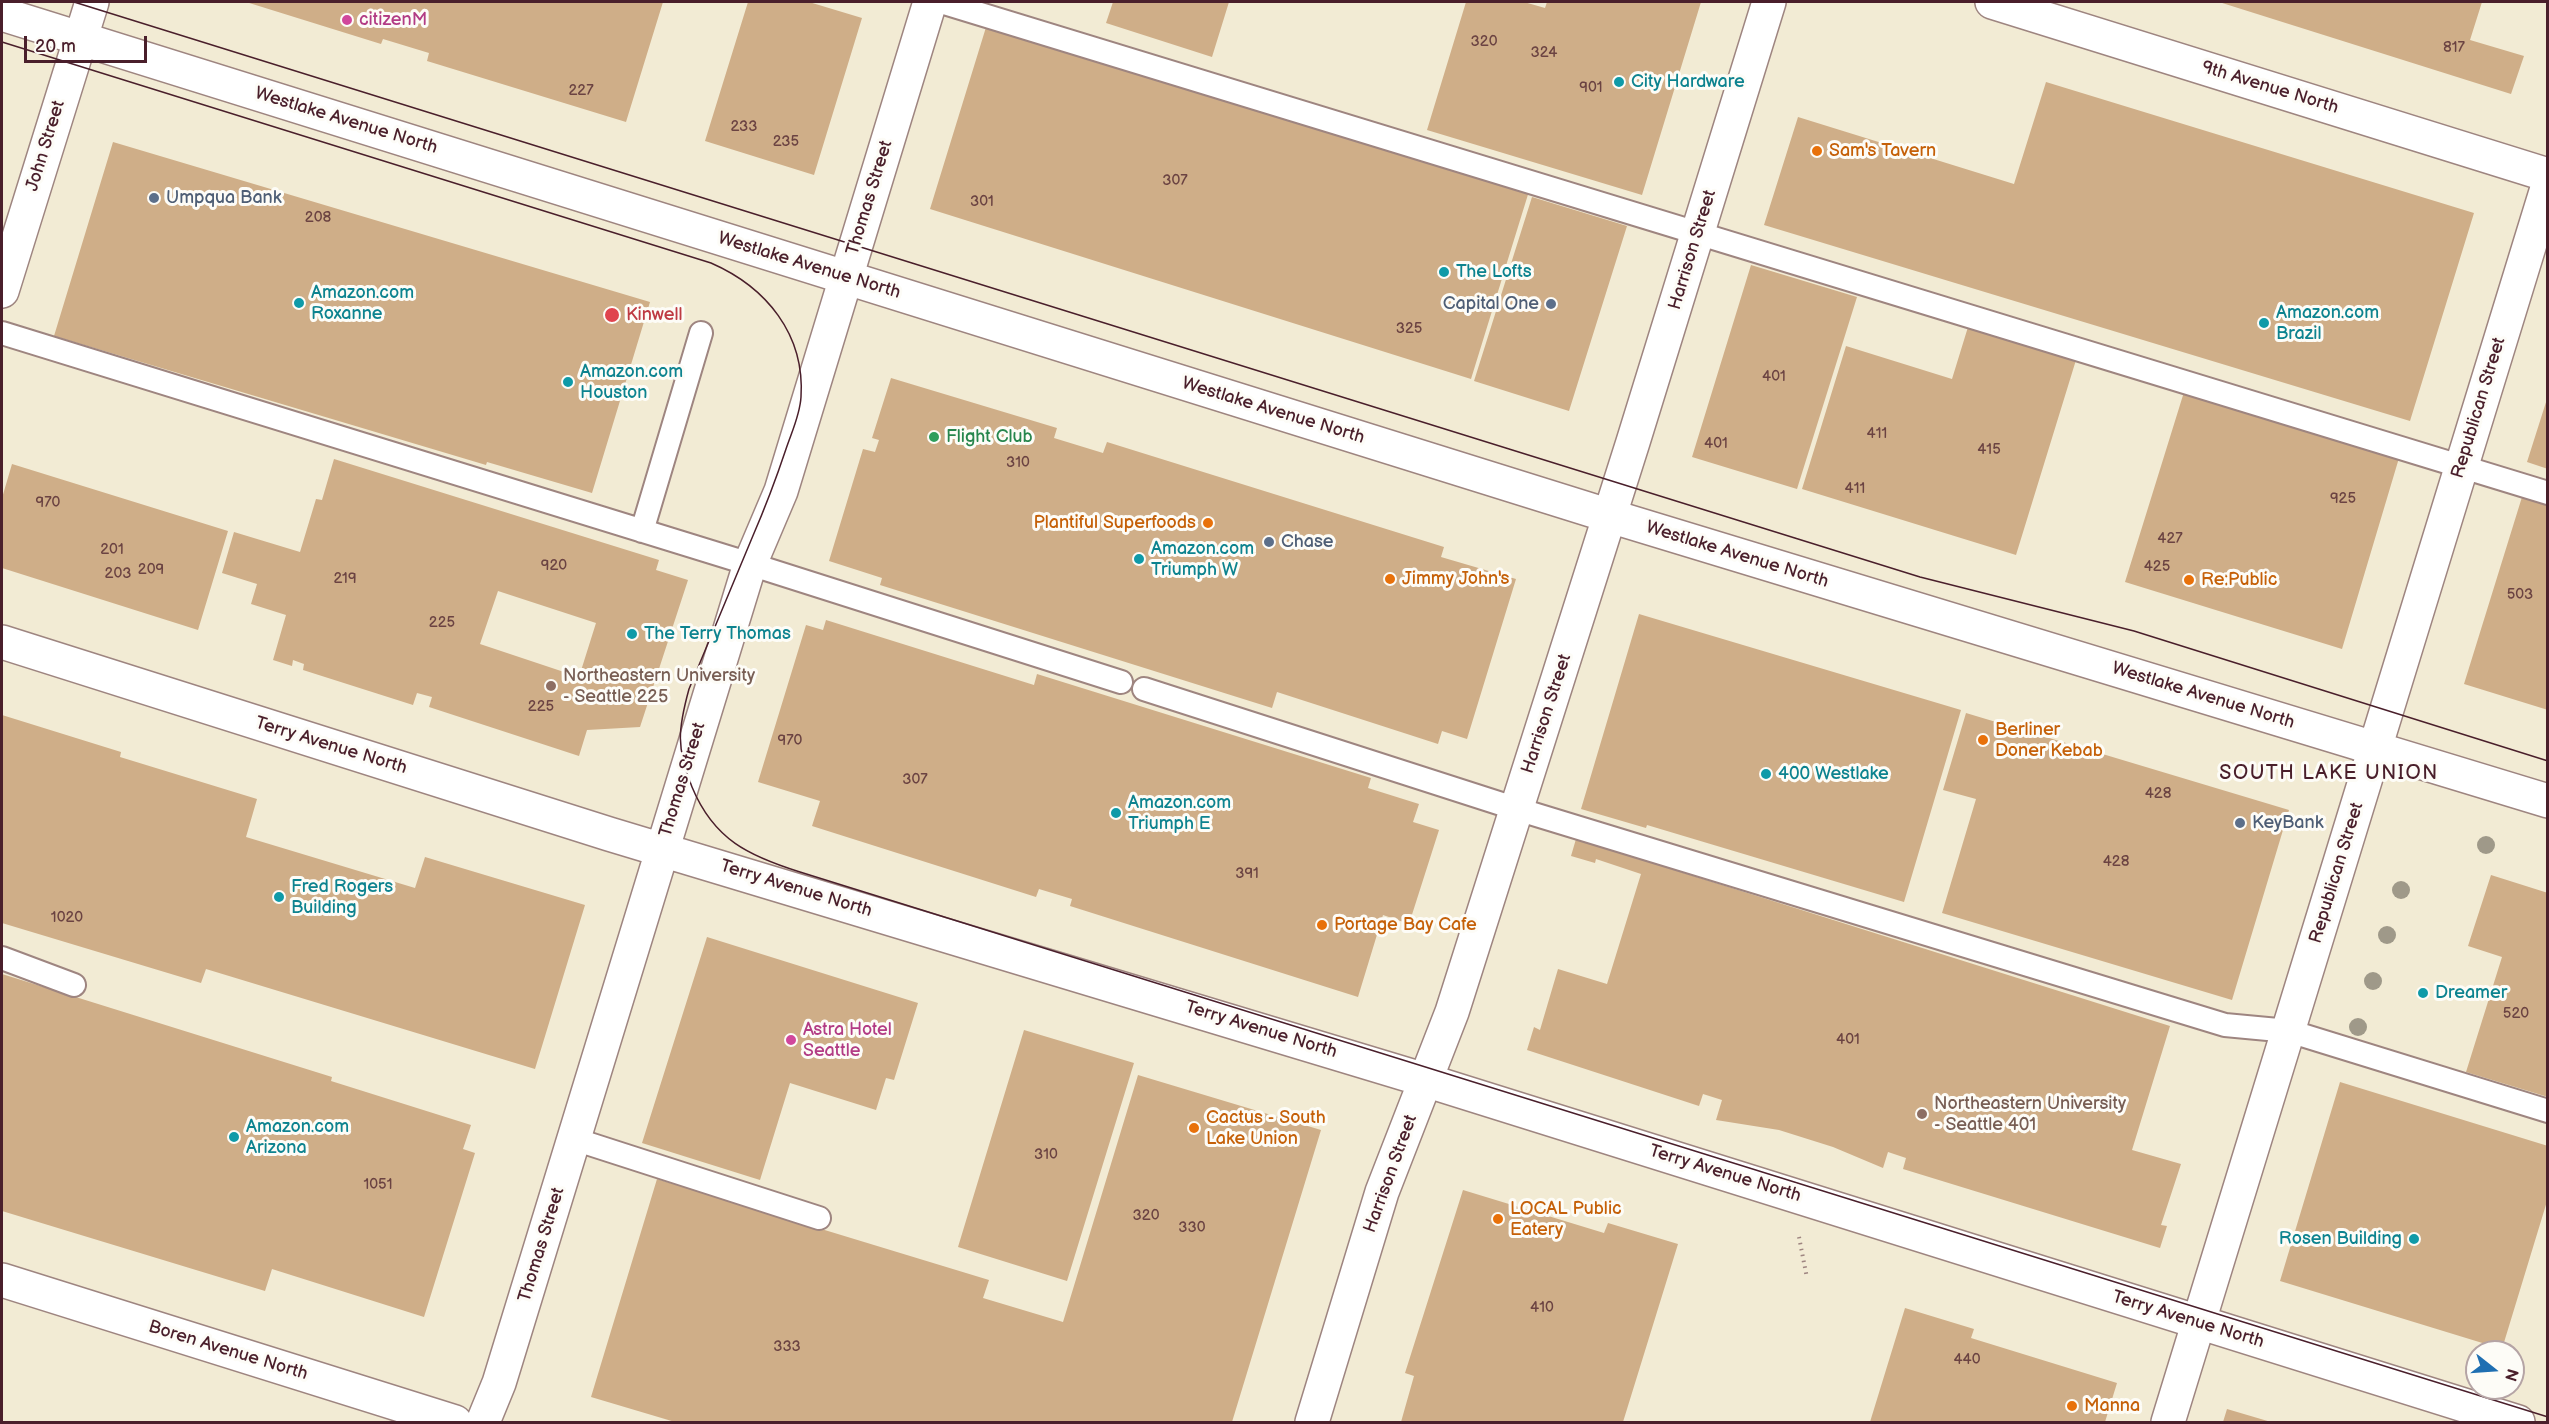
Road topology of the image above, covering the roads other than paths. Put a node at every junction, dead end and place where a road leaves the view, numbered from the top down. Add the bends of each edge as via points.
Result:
1 (92, 2) edge
2 (930, 2) edge
3 (941, 2) edge
4 (1769, 2) edge
5 (1992, 2) edge
6 (2, 14) edge
7 (81, 38) junction
8 (2547, 175) edge
9 (2547, 184) edge
10 (1698, 233) junction
11 (845, 277) junction
12 (2, 291) edge
13 (2, 333) edge
14 (702, 333) dead end
15 (2462, 465) junction
16 (2547, 493) edge
17 (1610, 516) junction
18 (642, 531) junction
19 (750, 564) junction
20 (2, 642) edge
21 (1122, 682) dead end
22 (1144, 689) dead end
23 (2375, 749) junction
24 (2547, 801) edge
25 (1517, 810) junction
26 (663, 850) junction
27 (2, 958) edge
28 (74, 985) dead end
29 (2289, 1031) junction
30 (1425, 1080) junction
31 (2547, 1111) edge
32 (574, 1139) junction
33 (819, 1218) dead end
34 (2, 1280) edge
35 (2199, 1323) junction
36 (455, 1422) edge
37 (483, 1422) edge
38 (1312, 1422) edge
39 (2168, 1422) edge
40 (2518, 1422) edge

1 - 7 street, John Street
2 - 11 street, Thomas Street
3 - 10 lane
4 - 10 street, Harrison Street
5 - 8 street, 9th Avenue North
6 - 7 street, Westlake Avenue North
7 - 11 street, Westlake Avenue North
7 - 12 street, John Street
9 - 15 street, Republican Street
10 - 15 lane
10 - 17 street, Harrison Street
11 - 17 street, Westlake Avenue North
11 - 19 street, Thomas Street via 781,491
13 - 18 lane
14 - 18 lane
15 - 16 lane
15 - 23 street, Republican Street
17 - 23 street, Westlake Avenue North
17 - 25 street, Harrison Street
18 - 19 lane
19 - 21 lane
19 - 26 street, Thomas Street
20 - 26 street, Terry Avenue North
22 - 25 lane
23 - 24 street, Westlake Avenue North
23 - 29 street, Republican Street
25 - 29 lane via 2225,1025
25 - 30 street, Harrison Street via 1452,1012
26 - 30 street, Terry Avenue North
26 - 32 street, Thomas Street
27 - 28 lane
29 - 31 lane
29 - 35 street, Republican Street
30 - 35 street, Terry Avenue North
30 - 38 street, Harrison Street via 1382,1192
32 - 33 lane
32 - 37 street, Thomas Street via 499,1383
34 - 36 street, Boren Avenue North
35 - 39 street, Republican Street
35 - 40 street, Terry Avenue North

